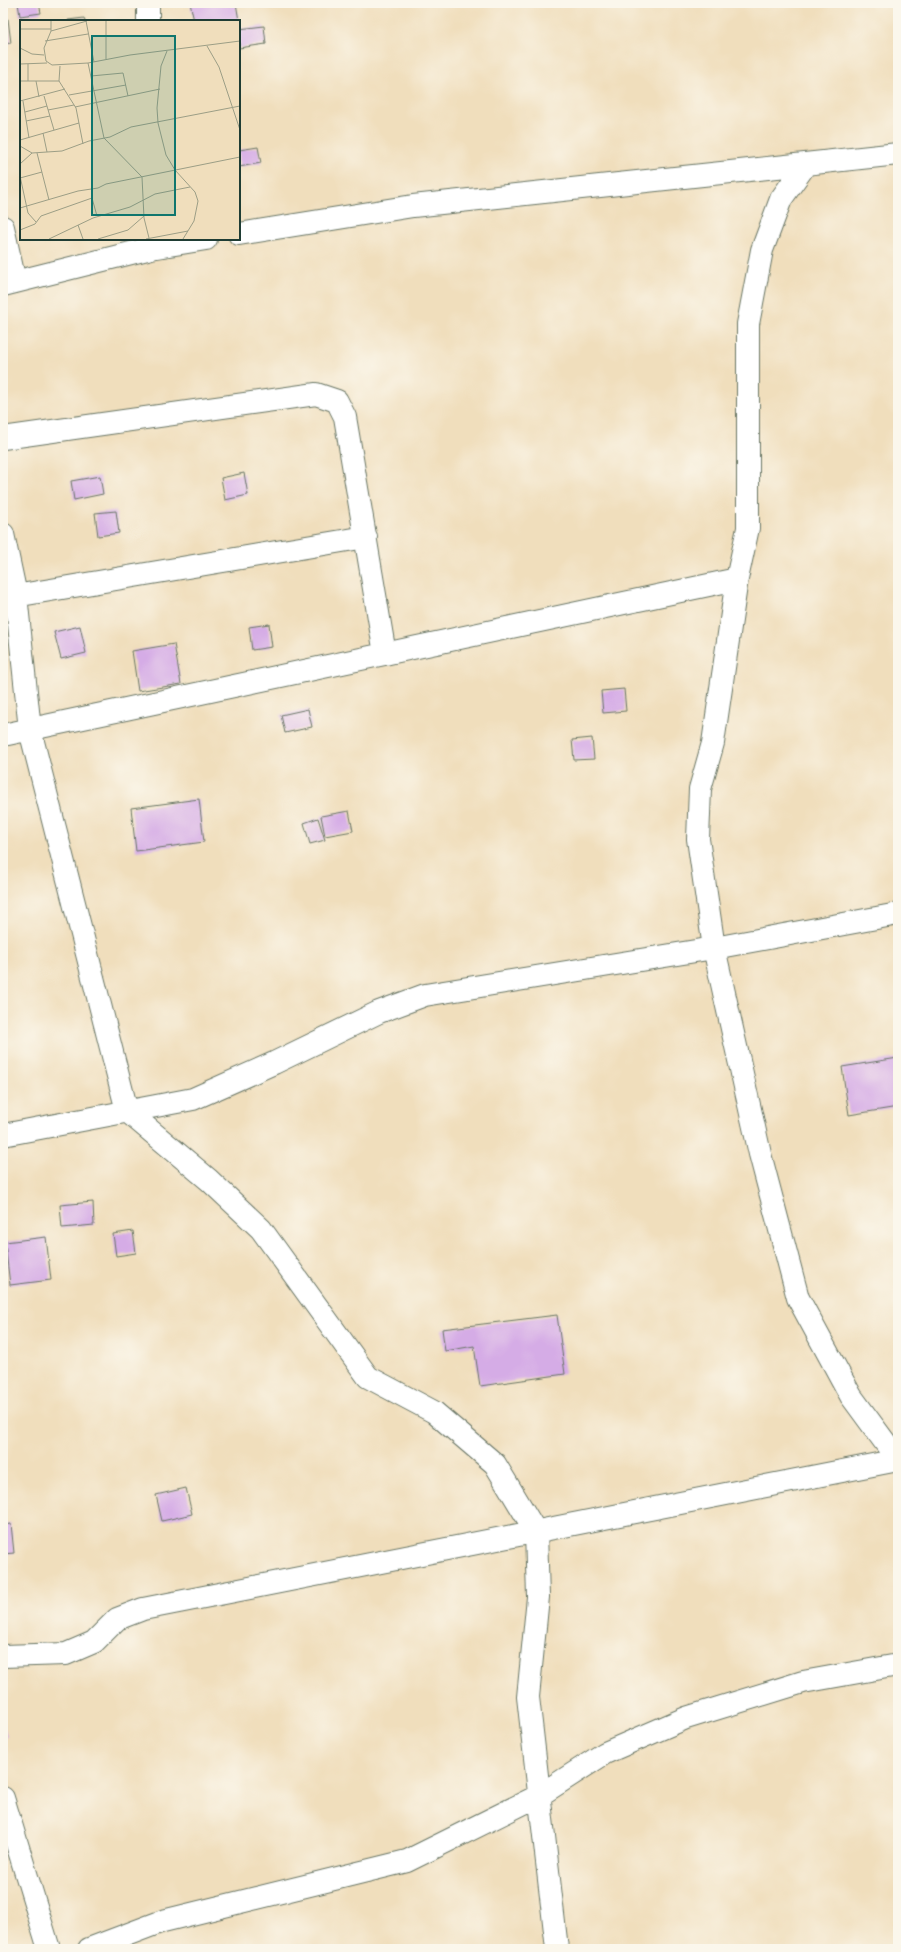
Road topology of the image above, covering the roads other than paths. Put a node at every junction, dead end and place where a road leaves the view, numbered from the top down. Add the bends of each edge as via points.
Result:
1 (148, 3) edge
2 (148, 20) edge
3 (898, 154) edge
4 (806, 164) junction
5 (3, 227) edge
6 (240, 234) edge
7 (192, 240) edge
8 (151, 243) edge
9 (9, 284) edge
10 (3, 438) edge
11 (3, 534) edge
12 (366, 537) junction
13 (737, 579) junction
14 (10, 597) edge
15 (385, 654) junction
16 (30, 730) junction
17 (3, 735) edge
18 (898, 914) edge
19 (714, 948) junction
20 (127, 1111) junction
21 (3, 1135) edge
22 (898, 1460) edge
23 (536, 1532) junction
24 (3, 1656) edge
25 (898, 1665) edge
26 (540, 1795) junction
27 (3, 1798) edge
28 (49, 1949) edge
29 (89, 1949) edge
30 (557, 1949) edge

1 - 2 street
3 - 4 street
4 - 6 street via 413,206
4 - 13 street via 781,199 762,250 748,324 748,528
5 - 9 street
7 - 8 street
8 - 9 street
10 - 12 street via 316,394 336,401 345,417
11 - 14 street
12 - 14 street
12 - 15 street
13 - 15 street
13 - 19 street via 713,743 700,789 698,839
14 - 16 street
15 - 16 street
16 - 17 street
16 - 20 street
18 - 19 street
19 - 20 street via 425,995 379,1012 193,1099
19 - 22 street via 760,1154 798,1298 851,1396
20 - 21 street
20 - 23 street via 209,1180 261,1229 368,1377 434,1412 495,1464
22 - 23 street
23 - 24 street via 143,1609 117,1619 94,1642 66,1654
23 - 26 street via 538,1597 528,1697
25 - 26 street via 803,1682 686,1718 605,1753
26 - 29 street via 407,1861 163,1921
26 - 30 street
27 - 28 street

